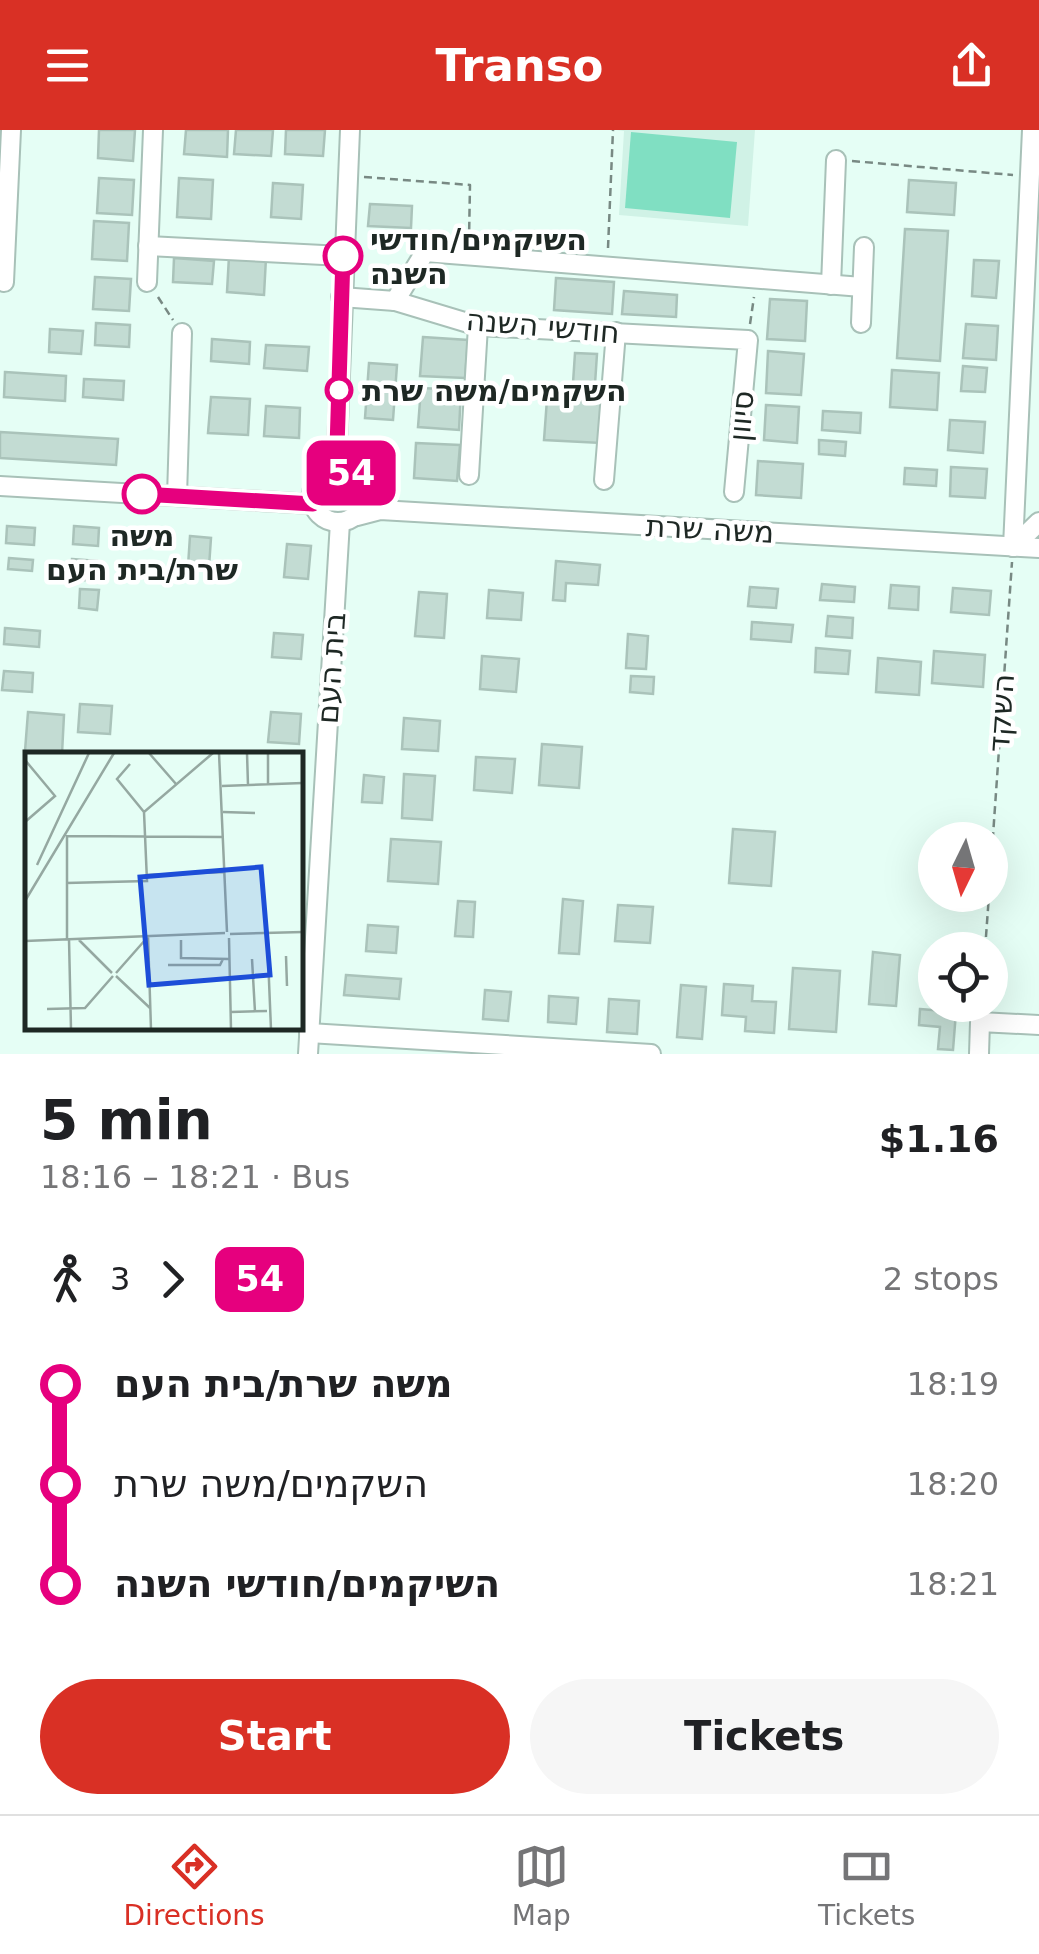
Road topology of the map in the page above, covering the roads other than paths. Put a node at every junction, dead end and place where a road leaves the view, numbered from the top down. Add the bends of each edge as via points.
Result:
1 (11, 130) edge
2 (153, 130) edge
3 (350, 130) edge
4 (1032, 130) edge
5 (836, 160) road end
6 (148, 246) junction
7 (864, 247) dead end
8 (343, 256) junction
9 (4, 282) dead end
10 (147, 282) road end
11 (831, 285) junction
12 (862, 288) junction
13 (342, 296) junction
14 (395, 301) junction
15 (861, 323) dead end
16 (478, 326) junction
17 (616, 332) junction
18 (182, 333) road end
19 (748, 340) joint
20 (337, 448) junction
21 (324, 474) junction
22 (469, 475) dead end
23 (604, 480) dead end
24 (361, 484) junction
25 (0, 486) edge
26 (734, 492) dead end
27 (177, 496) junction
28 (313, 504) junction
29 (380, 510) junction
30 (348, 519) junction
31 (1039, 522) edge
32 (1012, 547) junction
33 (1039, 548) edge
34 (1039, 1026) edge
35 (308, 1033) junction
36 (308, 1054) edge
37 (651, 1054) edge
38 (980, 1054) edge

1 - 9 street
2 - 6 street
3 - 8 street
4 - 32 street
5 - 11 street
6 - 8 street
6 - 10 street
7 - 12 street
8 - 13 street
11 - 12 street
11 - 14 street via 424,252
12 - 15 street
13 - 14 street, חודשי השנה
13 - 20 street
14 - 16 street, חודשי השנה
16 - 17 street, חודשי השנה
16 - 22 street
17 - 19 street, חודשי השנה
17 - 23 street
18 - 27 street
19 - 26 street, סיוון
20 - 21 street
20 - 24 street
21 - 24 street via 341,470
21 - 28 street
24 - 29 street
24 - 30 street
25 - 27 street
27 - 28 street
28 - 30 street via 324,518
29 - 30 street, משה שרת
29 - 32 street, משה שרת
30 - 35 street, בית העם
31 - 32 street
32 - 33 street, משה שרת
34 - 38 street via 980,1022
35 - 36 street, בית העם
35 - 37 street

